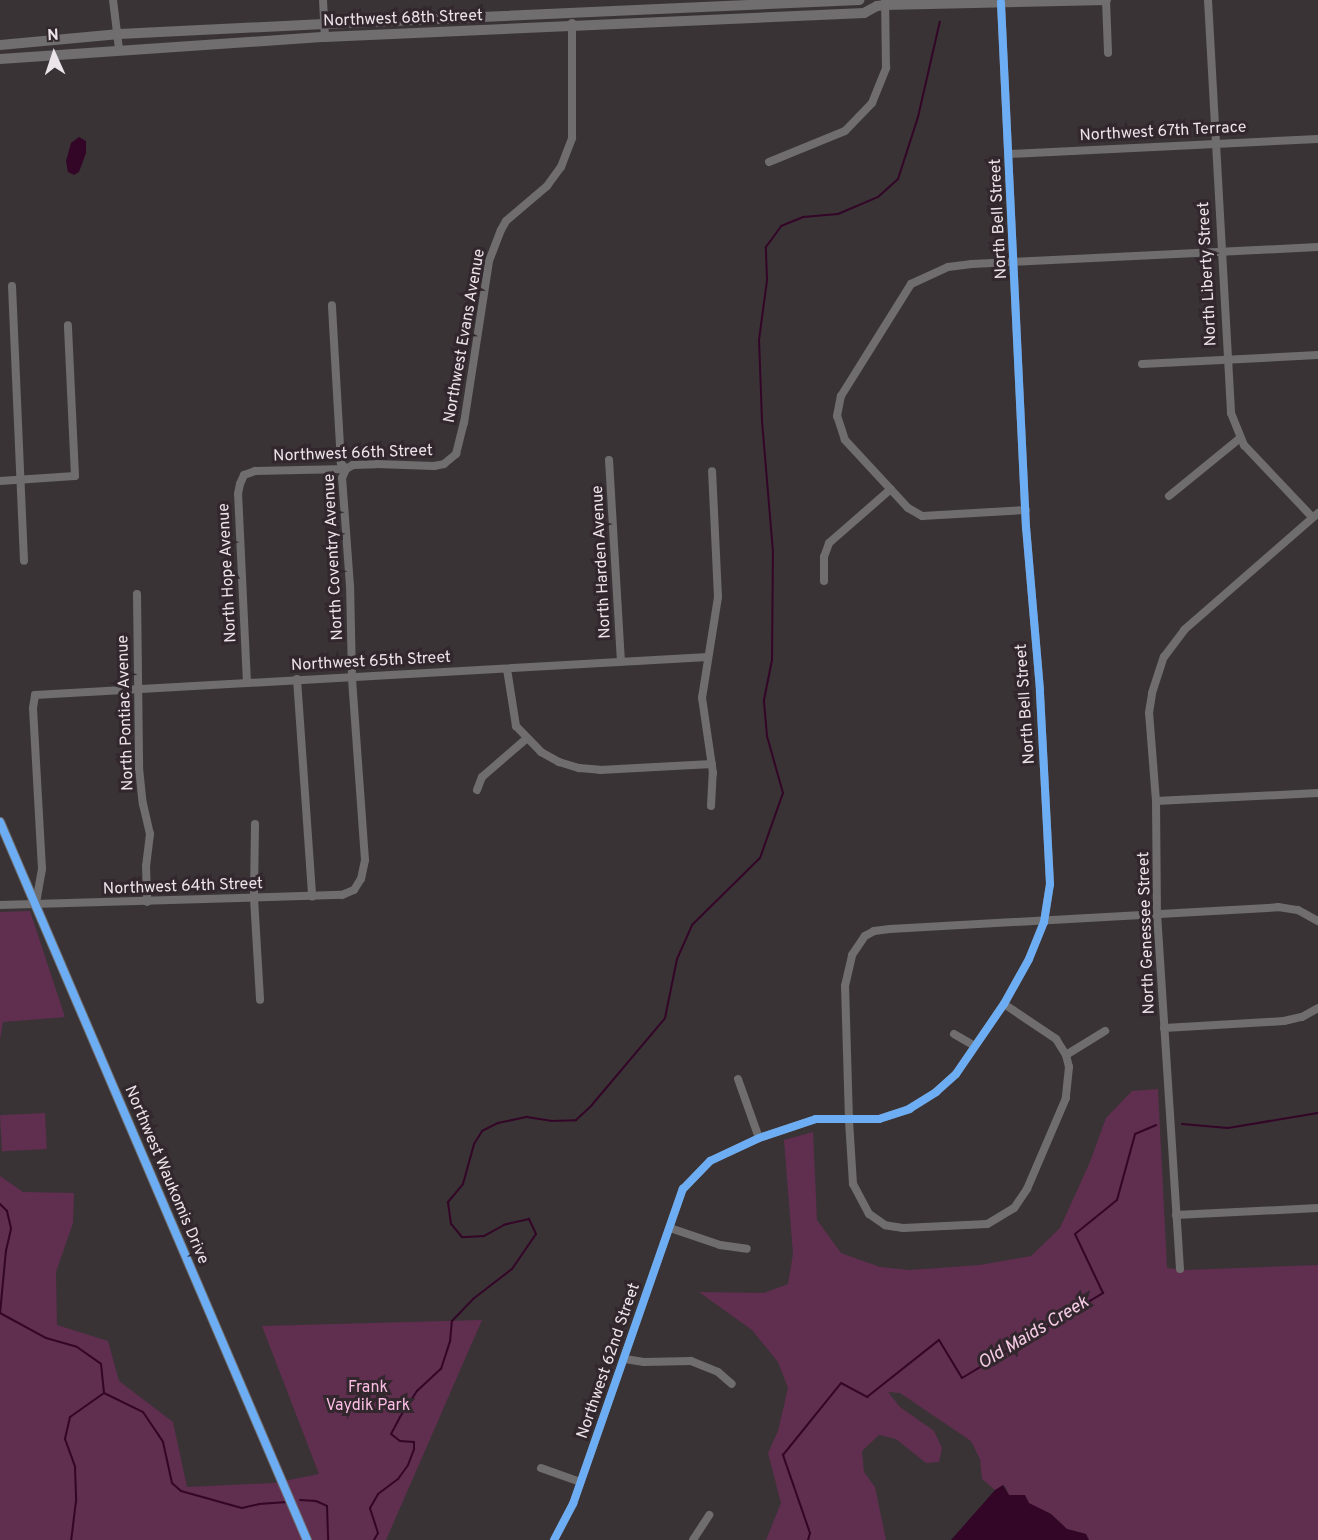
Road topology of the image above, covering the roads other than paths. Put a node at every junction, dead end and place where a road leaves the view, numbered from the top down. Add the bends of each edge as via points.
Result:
1 (113, 0) edge
2 (323, 0) edge
3 (861, 0) edge
4 (1106, 0) edge
5 (1208, 0) edge
6 (739, 2) edge
7 (882, 3) edge
8 (1001, 3) junction
9 (571, 12) junction
10 (739, 19) junction
11 (324, 24) junction
12 (572, 26) junction
13 (119, 34) junction
14 (325, 37) junction
15 (0, 45) edge
16 (119, 49) junction
17 (1108, 52) dead end
18 (0, 59) edge
19 (1318, 139) edge
20 (1215, 143) junction
21 (1009, 154) junction
22 (769, 162) dead end
23 (1318, 247) edge
24 (1221, 250) junction
25 (1015, 261) junction
26 (12, 286) dead end
27 (332, 305) dead end
28 (68, 325) dead end
29 (1318, 355) edge
30 (1227, 358) junction
31 (1142, 364) dead end
32 (1240, 438) junction
33 (451, 460) joint
34 (609, 460) dead end
35 (346, 469) junction
36 (255, 471) joint
37 (712, 471) dead end
38 (22, 480) junction
39 (0, 481) edge
40 (891, 489) junction
41 (1169, 496) dead end
42 (1026, 510) junction
43 (1315, 515) edge
44 (24, 561) dead end
45 (824, 581) dead end
46 (137, 594) dead end
47 (708, 657) junction
48 (621, 662) junction
49 (507, 669) junction
50 (352, 678) junction
51 (297, 679) junction
52 (247, 682) junction
53 (137, 689) junction
54 (526, 739) junction
55 (712, 764) junction
56 (477, 790) dead end
57 (1318, 793) edge
58 (1156, 801) junction
59 (711, 806) dead end
60 (0, 822) edge
61 (255, 824) dead end
62 (361, 879) joint
63 (312, 896) junction
64 (254, 898) junction
65 (147, 902) junction
66 (0, 905) edge
67 (35, 905) junction
68 (1157, 915) junction
69 (1318, 921) edge
70 (1044, 922) junction
71 (260, 1000) dead end
72 (1004, 1004) junction
73 (1318, 1008) edge
74 (1164, 1028) junction
75 (1105, 1031) dead end
76 (954, 1034) dead end
77 (975, 1046) junction
78 (1066, 1055) junction
79 (738, 1079) dead end
80 (849, 1120) junction
81 (759, 1138) junction
82 (683, 1189) joint
83 (1318, 1208) edge
84 (1176, 1215) junction
85 (670, 1228) junction
86 (747, 1249) dead end
87 (1180, 1269) dead end
88 (625, 1359) junction
89 (732, 1384) dead end
90 (541, 1468) dead end
91 (580, 1482) junction
92 (709, 1515) dead end
93 (307, 1540) edge
94 (554, 1540) edge
95 (693, 1540) edge

1 - 13 street
2 - 11 street
3 - 6 main road, Northwest 68th Street
3 - 7 main road, Northwest 68th Street
4 - 8 main road, Northwest 68th Street
4 - 17 street, Northwest 68th Street
5 - 20 street, North Liberty Street
6 - 9 main road, Northwest 68th Street
6 - 10 street
7 - 8 main road, Northwest 68th Street
7 - 10 main road, Northwest 68th Street via 864,13
7 - 22 street via 886,68 867,109 835,137
8 - 21 street, North Bell Street
9 - 11 main road, Northwest 68th Street
9 - 12 street, Northwest Evans Avenue
10 - 12 main road, Northwest 68th Street
11 - 13 main road, Northwest 68th Street
11 - 14 street
12 - 14 main road, Northwest 68th Street
12 - 33 street, Northwest Evans Avenue via 572,138 561,167 547,186 506,221 489,261 464,423
13 - 15 main road, Northwest 68th Street
13 - 16 street
14 - 16 main road, Northwest 68th Street
16 - 18 main road, Northwest 68th Street
19 - 20 street, Northwest 67th Terrace
20 - 21 street, Northwest 67th Terrace
20 - 24 street, North Liberty Street
21 - 25 street, North Bell Street
23 - 24 street
24 - 25 street
24 - 30 street, North Liberty Street
25 - 40 street via 948,267 911,285 841,396 837,416 845,440
25 - 42 street, North Bell Street
26 - 38 street
27 - 35 street, North Coventry Avenue via 341,464
28 - 38 street via 75,476
29 - 30 street
30 - 31 street
30 - 32 street, North Liberty Street via 1231,413
32 - 41 street
32 - 43 street, North Liberty Street
33 - 35 street, Northwest 66th Street via 434,466 365,464
34 - 48 street, North Harden Avenue
35 - 36 street, Northwest 66th Street
35 - 50 street, North Coventry Avenue via 342,478
36 - 52 street, North Hope Avenue via 244,475 238,494
37 - 47 street via 718,597
38 - 39 street
38 - 44 street
40 - 42 street via 908,508 922,516
40 - 45 street via 829,543 824,557
42 - 70 street, North Bell Street via 1050,884
43 - 58 street, North Genessee Street via 1173,644 1154,684 1149,713
46 - 53 street, North Pontiac Avenue
47 - 48 street, Northwest 65th Street
47 - 55 street via 702,698
48 - 49 street, Northwest 65th Street
49 - 50 street, Northwest 65th Street
49 - 54 street via 516,726
50 - 51 street, Northwest 65th Street
50 - 62 street, North Coventry Avenue via 365,860
51 - 52 street, Northwest 65th Street
51 - 63 street
52 - 53 street, Northwest 65th Street
53 - 65 street, North Pontiac Avenue via 139,768 150,834
53 - 67 street, Northwest 65th Street via 35,695 42,869
54 - 55 street via 559,762 590,770
54 - 56 street via 483,777
55 - 59 street
57 - 58 street
58 - 68 street, North Genessee Street
60 - 67 main road, Northwest Waukomis Drive
61 - 64 street
62 - 63 street, Northwest 64th Street via 354,890 342,895
63 - 64 street, Northwest 64th Street
64 - 65 street, Northwest 64th Street
64 - 71 street
65 - 67 street, Northwest 64th Street
66 - 67 street, Northwest 64th Street
67 - 93 main road, Northwest Waukomis Drive
68 - 69 street via 1286,907
68 - 70 street
68 - 74 street, North Genessee Street
70 - 72 street, North Bell Street
70 - 80 street via 874,931 865,936 852,955 845,986
72 - 77 street, North Bell Street
72 - 78 street via 1056,1039
73 - 74 street via 1284,1021
74 - 84 street, North Genessee Street
75 - 78 street
76 - 77 street
77 - 80 street, North Bell Street via 956,1074 923,1101 879,1119
78 - 80 street via 1066,1098 1027,1189 1014,1208 987,1224 903,1228 885,1225 869,1214 853,1184
79 - 81 street
80 - 81 street, North Bell Street via 816,1119
81 - 82 street, North Bell Street via 710,1161
82 - 85 street, Northwest 62nd Street
83 - 84 street
84 - 87 street, North Genessee Street
85 - 86 street
85 - 88 street, Northwest 62nd Street
88 - 89 street via 691,1361 718,1372
88 - 91 street, Northwest 62nd Street
90 - 91 street
91 - 94 street, Northwest 62nd Street
92 - 95 street

